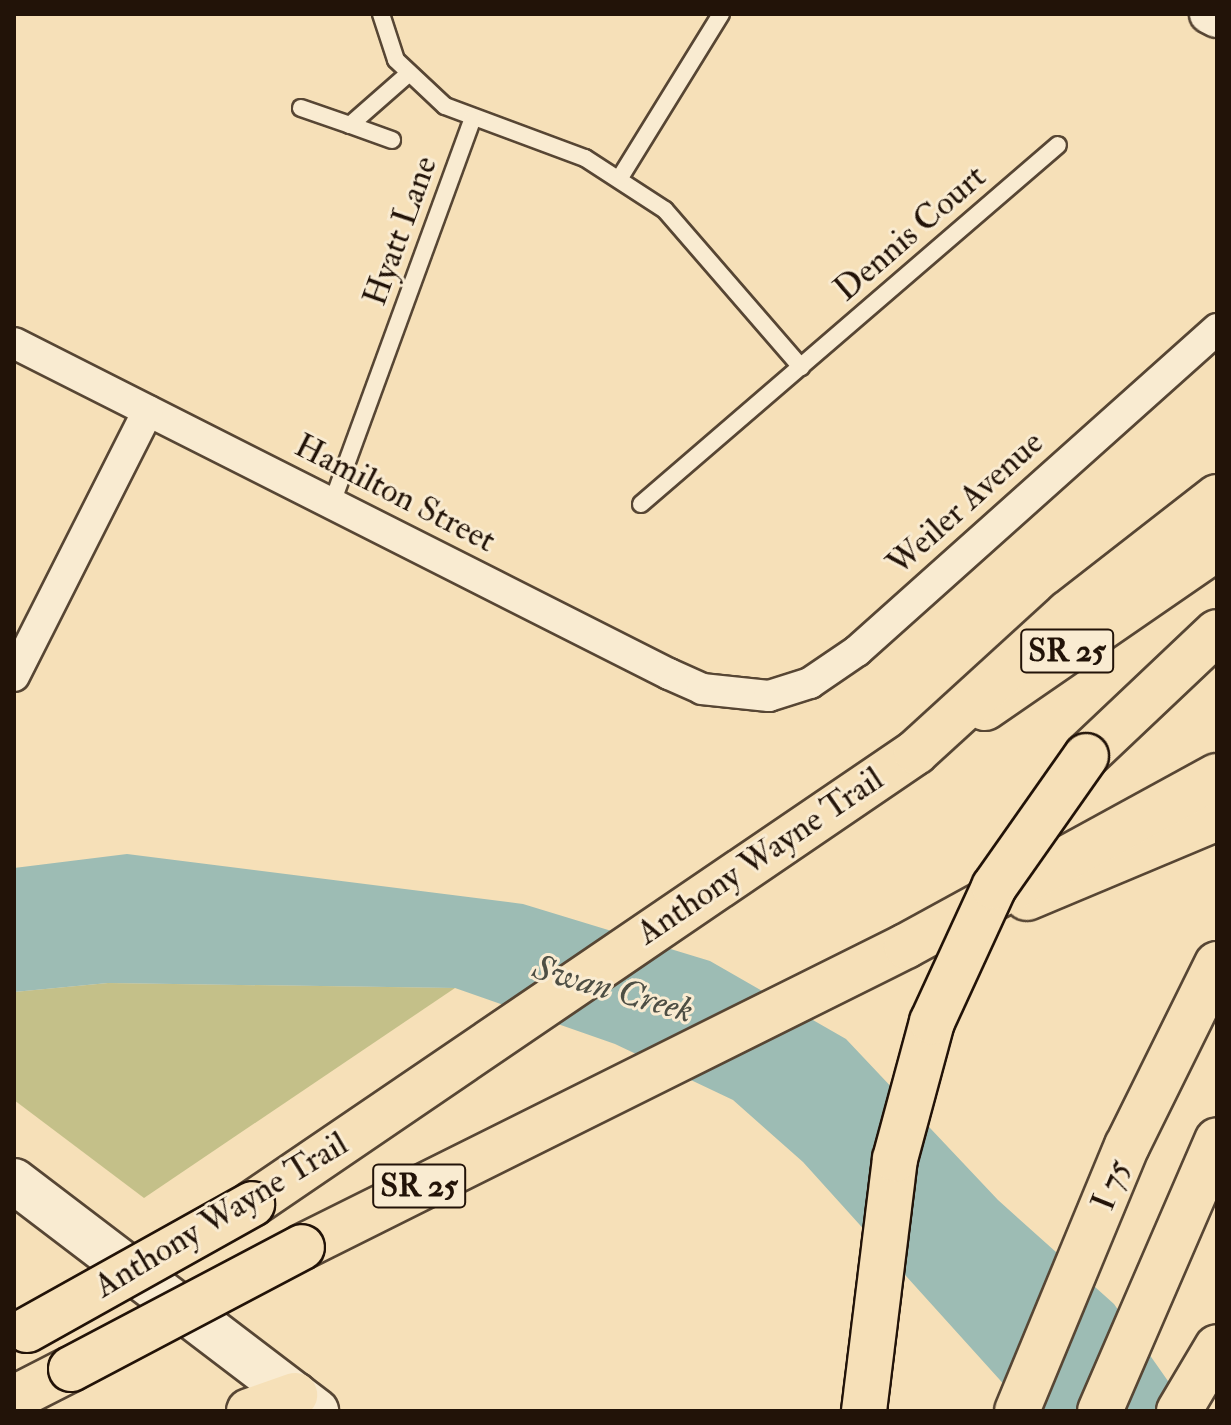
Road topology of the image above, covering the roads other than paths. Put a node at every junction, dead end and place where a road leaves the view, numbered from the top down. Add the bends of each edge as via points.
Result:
1 (381, 14) edge
2 (721, 14) edge
3 (1209, 14) edge
4 (1217, 18) edge
5 (408, 74) junction
6 (301, 108) dead end
7 (473, 118) junction
8 (350, 125) junction
9 (392, 140) dead end
10 (1058, 145) dead end
11 (621, 176) junction
12 (1217, 329) edge
13 (14, 343) edge
14 (801, 367) junction
15 (148, 411) junction
16 (1217, 497) edge
17 (332, 503) junction
18 (641, 504) dead end
19 (1217, 548) edge
20 (1217, 632) edge
21 (14, 676) edge
22 (745, 696) joint
23 (916, 752) junction
24 (1217, 776) edge
25 (1217, 818) edge
26 (889, 954) junction
27 (1217, 964) edge
28 (1217, 1140) edge
29 (14, 1181) edge
30 (20, 1332) edge
31 (1217, 1347) edge
32 (14, 1398) edge
33 (305, 1403) edge
34 (249, 1411) edge
35 (864, 1411) edge
36 (1017, 1411) edge
37 (1100, 1411) edge
38 (1179, 1411) edge

1 - 5 lane
2 - 11 lane
3 - 4 street
5 - 7 lane via 445,106
5 - 8 lane
6 - 8 lane
7 - 11 lane
7 - 17 lane, Hyatt Lane
8 - 9 lane
10 - 14 lane, Dennis Court
11 - 14 lane via 681,226
12 - 22 street, Weiler Avenue via 848,658 786,692
13 - 15 street, Hamilton Street
14 - 18 lane, Dennis Court
15 - 17 street, Hamilton Street
15 - 21 street
16 - 23 main road via 1068,613
17 - 22 street, Hamilton Street via 680,679
19 - 23 main road, Anthony Wayne Trail / SR 25
20 - 35 main road, bridge via 1086,756 994,887 932,1022 895,1159
23 - 30 main road, Anthony Wayne Trail / SR 25, bridge via 725,876 252,1204
24 - 26 main road
25 - 26 main road, Anthony Wayne Trail / SR 25
26 - 32 main road, Anthony Wayne Trail / SR 25, bridge via 536,1125
27 - 36 main road, I 75 via 1127,1146
28 - 37 main road
29 - 33 main road
31 - 38 main road
33 - 34 main road

